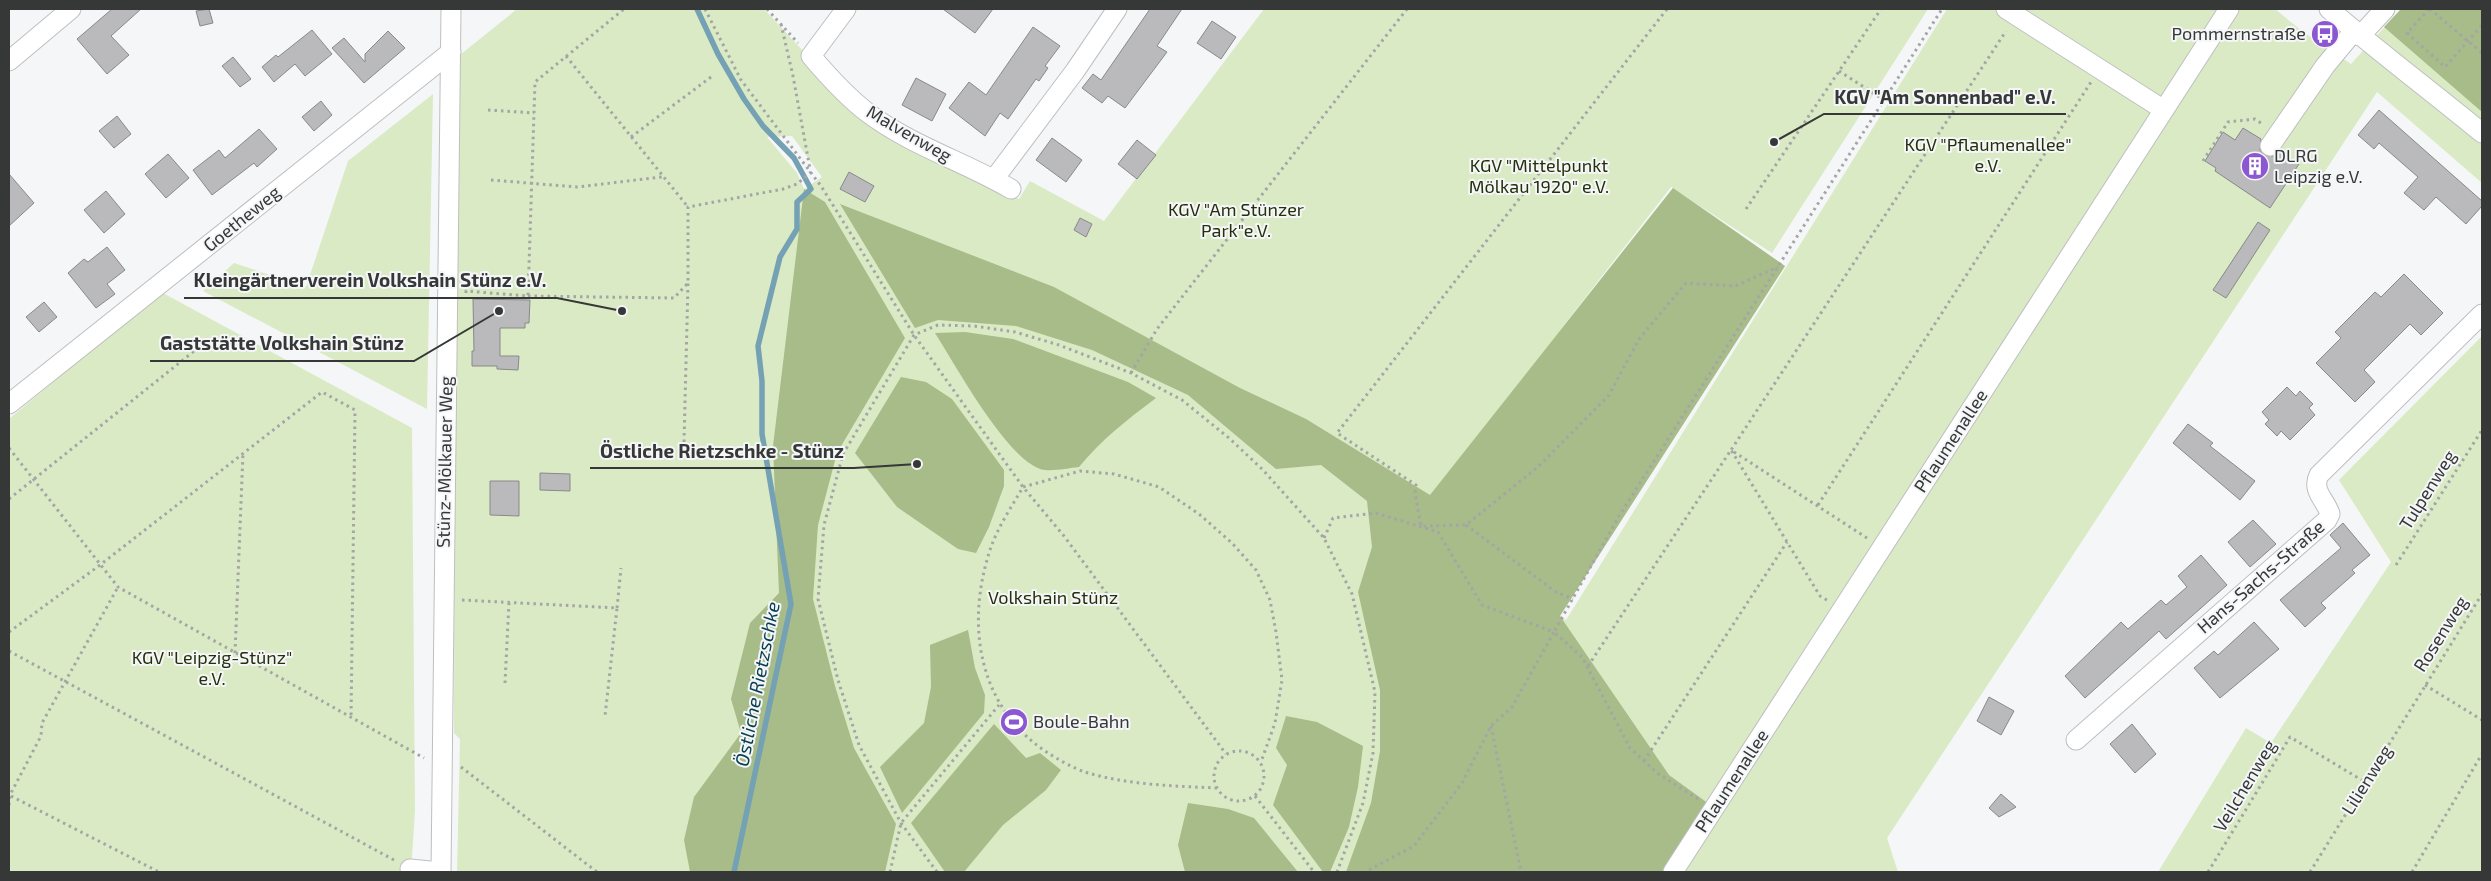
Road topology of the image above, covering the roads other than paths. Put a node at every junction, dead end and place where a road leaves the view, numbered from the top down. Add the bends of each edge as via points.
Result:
1 (71, 9) edge
2 (451, 9) edge
3 (846, 9) edge
4 (1117, 9) edge
5 (2229, 9) edge
6 (2329, 9) edge
7 (2385, 9) edge
8 (2011, 12) edge
9 (2357, 33) junction
10 (451, 52) junction
11 (9, 61) edge
12 (2164, 110) junction
13 (2482, 133) edge
14 (2270, 146) dead end
15 (994, 179) junction
16 (1011, 189) dead end
17 (2482, 314) edge
18 (9, 404) edge
19 (2076, 740) dead end
20 (410, 869) road end
21 (440, 872) edge
22 (1673, 872) edge

1 - 11 street
2 - 10 street, Stünz-Mölkauer Weg
3 - 15 street, Malvenweg via 810,56 868,113 923,147
4 - 15 street
5 - 12 street, Pflaumenallee
6 - 9 street
7 - 9 street
8 - 12 street
9 - 13 street
9 - 14 street via 2325,66
10 - 18 street, Goetheweg
10 - 21 street, Stünz-Mölkauer Weg
12 - 22 street, Pflaumenallee
15 - 16 street, Malvenweg
17 - 19 street, Hans-Sachs-Straße via 2319,475 2316,489 2328,508 2327,520
20 - 21 street

